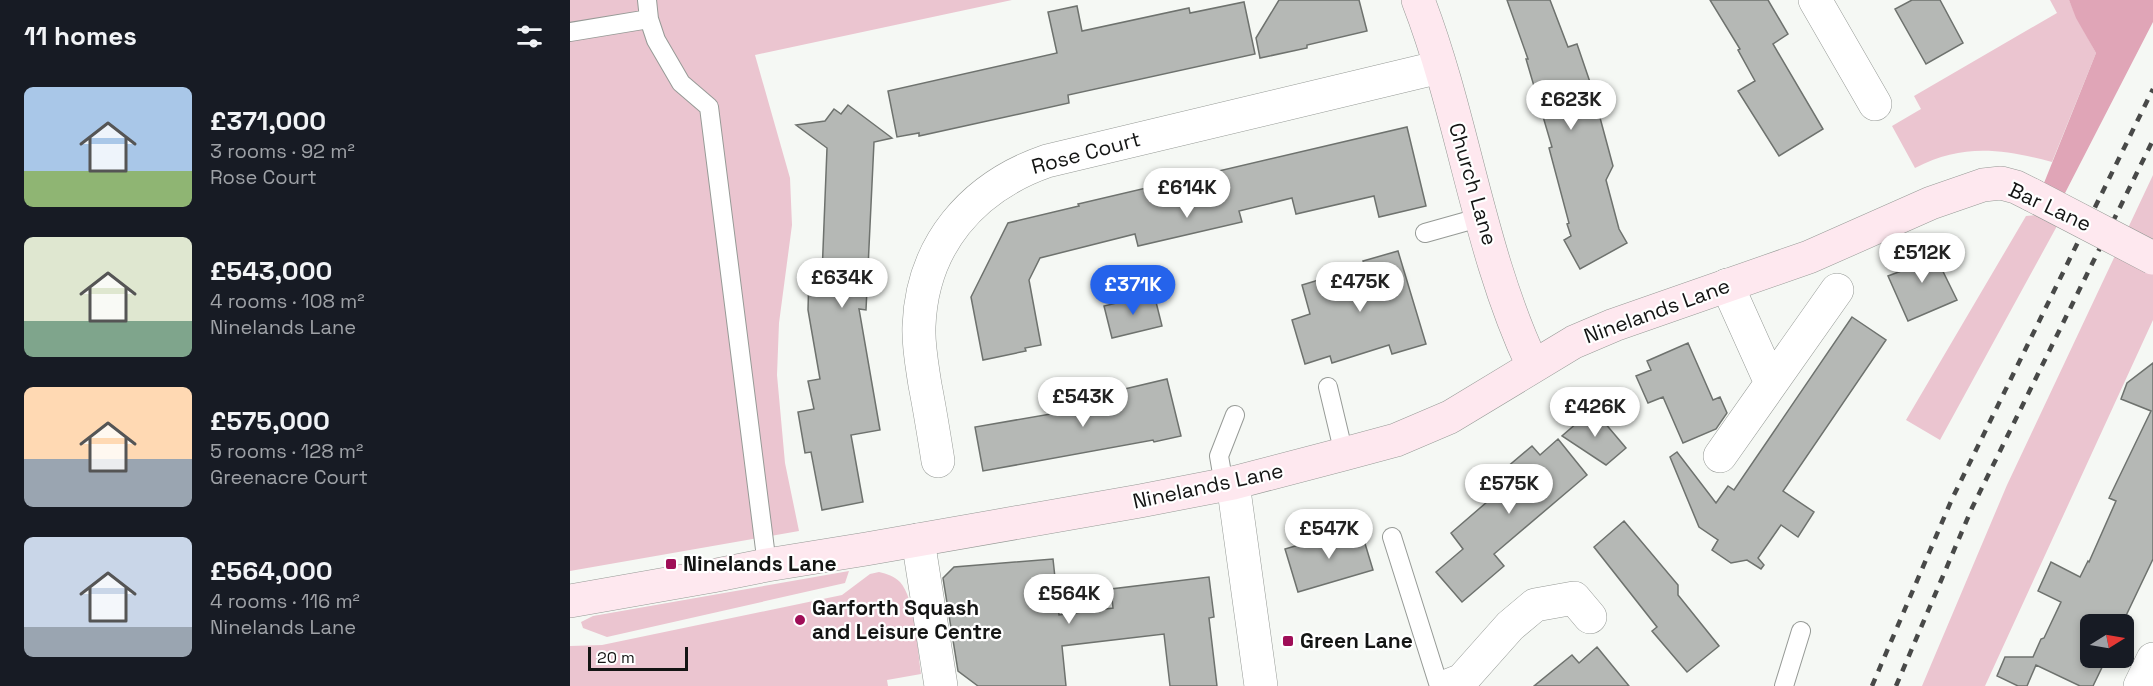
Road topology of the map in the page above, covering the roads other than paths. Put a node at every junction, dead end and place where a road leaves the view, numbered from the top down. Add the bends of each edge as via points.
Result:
1 (647, 0) edge
2 (1418, 0) edge
3 (1815, 0) edge
4 (649, 19) junction
5 (570, 32) edge
6 (1440, 67) junction
7 (1875, 104) dead end
8 (1482, 217) junction
9 (1425, 233) dead end
10 (1809, 256) joint
11 (2153, 258) edge
12 (1727, 285) junction
13 (1837, 290) dead end
14 (1533, 366) junction
15 (1771, 383) junction
16 (1328, 387) dead end
17 (1235, 415) dead end
18 (1344, 454) junction
19 (1720, 456) dead end
20 (938, 461) dead end
21 (1229, 484) junction
22 (1392, 537) dead end
23 (918, 540) junction
24 (767, 565) junction
25 (570, 601) edge
26 (1590, 617) dead end
27 (1801, 631) dead end
28 (2153, 659) edge
29 (941, 686) edge
30 (1261, 686) edge
31 (1439, 686) edge
32 (1447, 686) edge
33 (1784, 686) edge
34 (2140, 686) edge

1 - 4 lane
2 - 6 street, Church Lane
3 - 7 street
4 - 5 lane
4 - 24 lane via 656,40 681,83 709,107
6 - 8 street, Church Lane
6 - 20 street, Rose Court via 1047,160 1023,169 981,195 963,213 935,255 921,302 920,352
8 - 9 lane
8 - 14 street, Church Lane via 1503,293
10 - 11 street, Bar Lane, bridge via 1931,203 1983,185 2001,183 2016,187
10 - 12 street, Ninelands Lane
12 - 14 street, Ninelands Lane via 1574,342
12 - 15 street
13 - 15 street
14 - 18 street, Ninelands Lane via 1450,417 1396,440
15 - 19 street
16 - 18 lane
17 - 21 lane via 1219,456
18 - 21 street, Ninelands Lane
21 - 23 street, Ninelands Lane
21 - 30 street
22 - 31 lane
23 - 24 street, Ninelands Lane
23 - 29 street
24 - 25 street, Ninelands Lane
26 - 32 street via 1574,598 1535,605 1510,626 1462,680
27 - 33 lane
28 - 34 street

